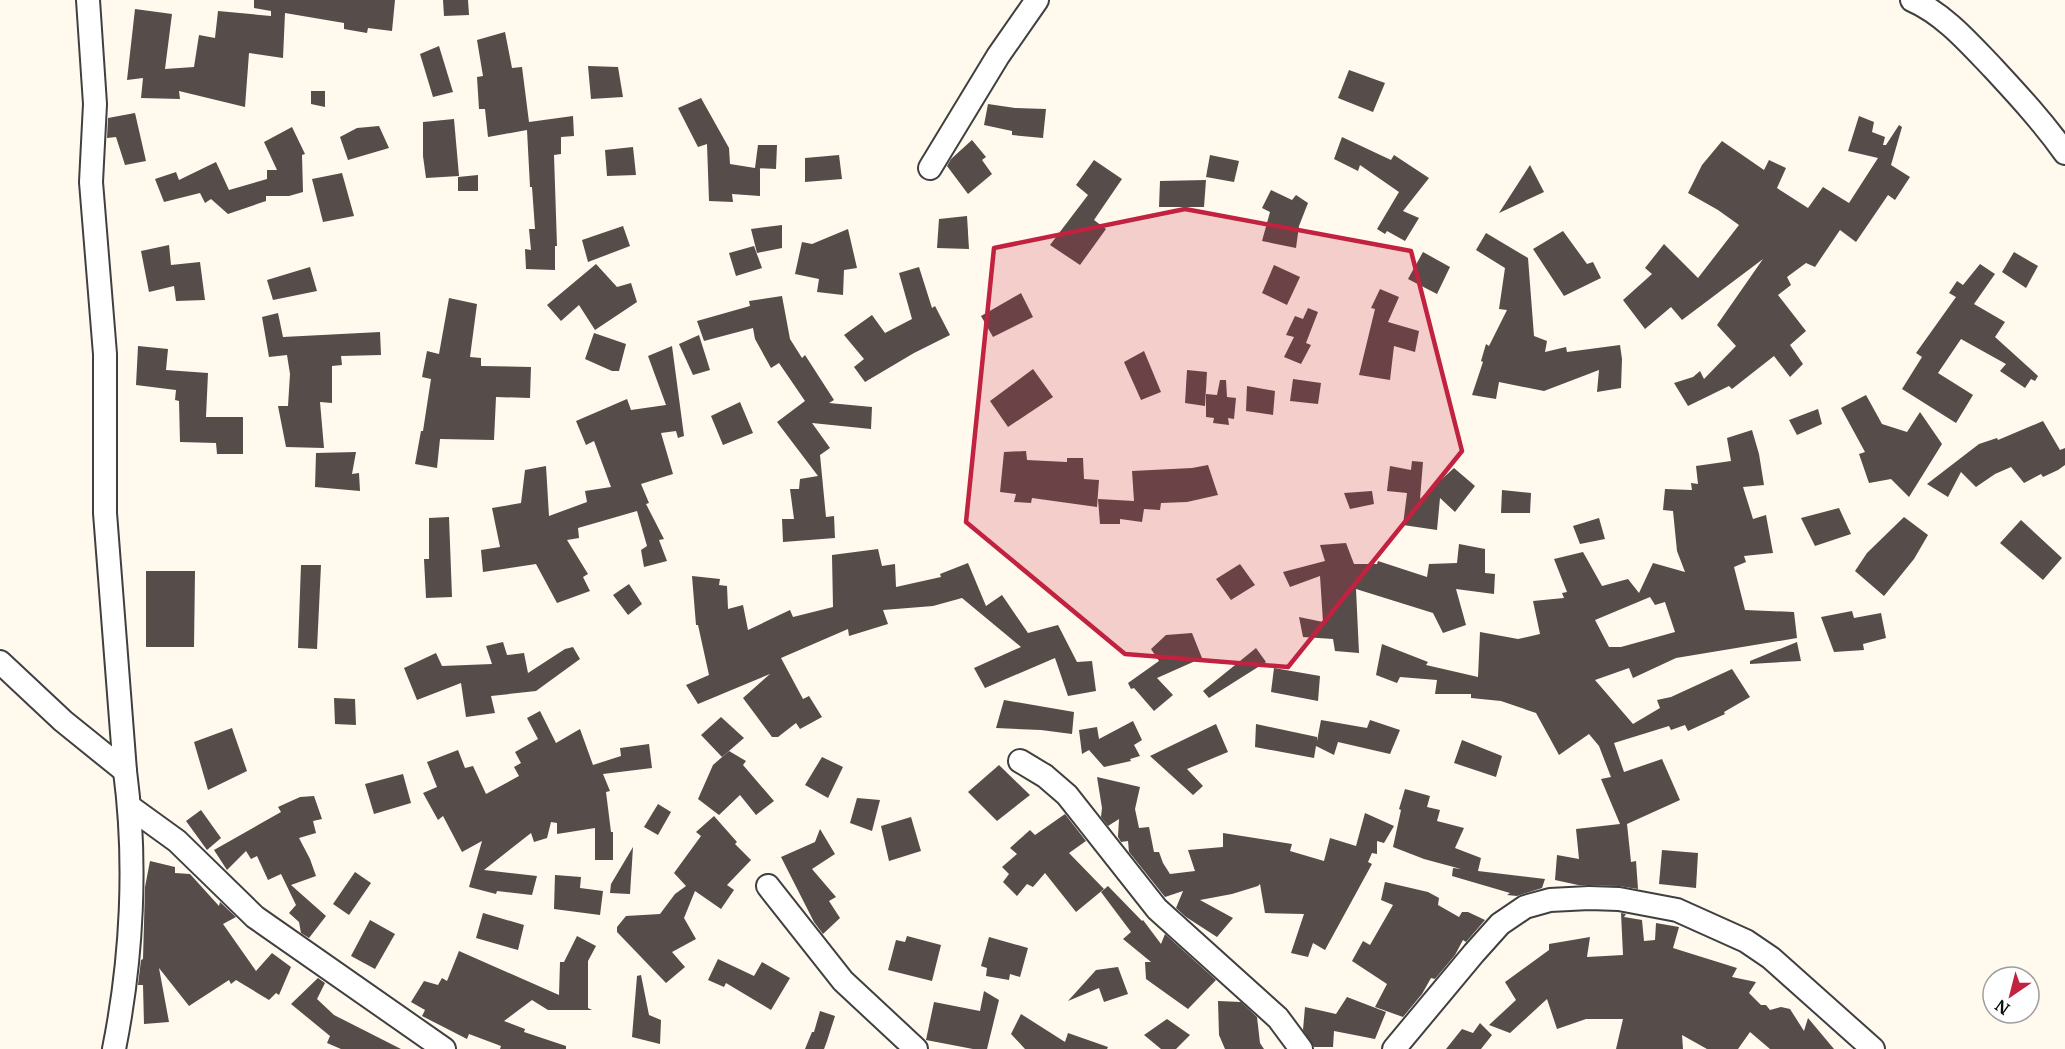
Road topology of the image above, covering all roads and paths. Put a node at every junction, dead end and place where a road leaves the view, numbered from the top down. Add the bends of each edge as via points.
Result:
1 (88, 0) edge
2 (1037, 0) edge
3 (1912, 0) edge
4 (2065, 153) edge
5 (930, 168) dead end
6 (0, 662) edge
7 (1020, 761) dead end
8 (125, 771) junction
9 (130, 807) junction
10 (768, 886) dead end
11 (114, 1049) edge
12 (444, 1049) edge
13 (916, 1049) edge
14 (1301, 1049) edge
15 (1394, 1049) edge
16 (1873, 1049) edge

1 - 8 street via 95,104 91,182 105,354 105,513
2 - 5 street
3 - 4 street via 1950,25 2039,118
6 - 8 street via 63,721
7 - 14 street via 1066,795 1158,909 1278,1018
8 - 9 street
9 - 11 street via 127,964
9 - 12 street via 177,841 255,918
10 - 13 street via 843,981
15 - 16 street via 1500,924 1525,907 1550,900 1589,898 1619,899 1677,910 1746,941 1771,958

